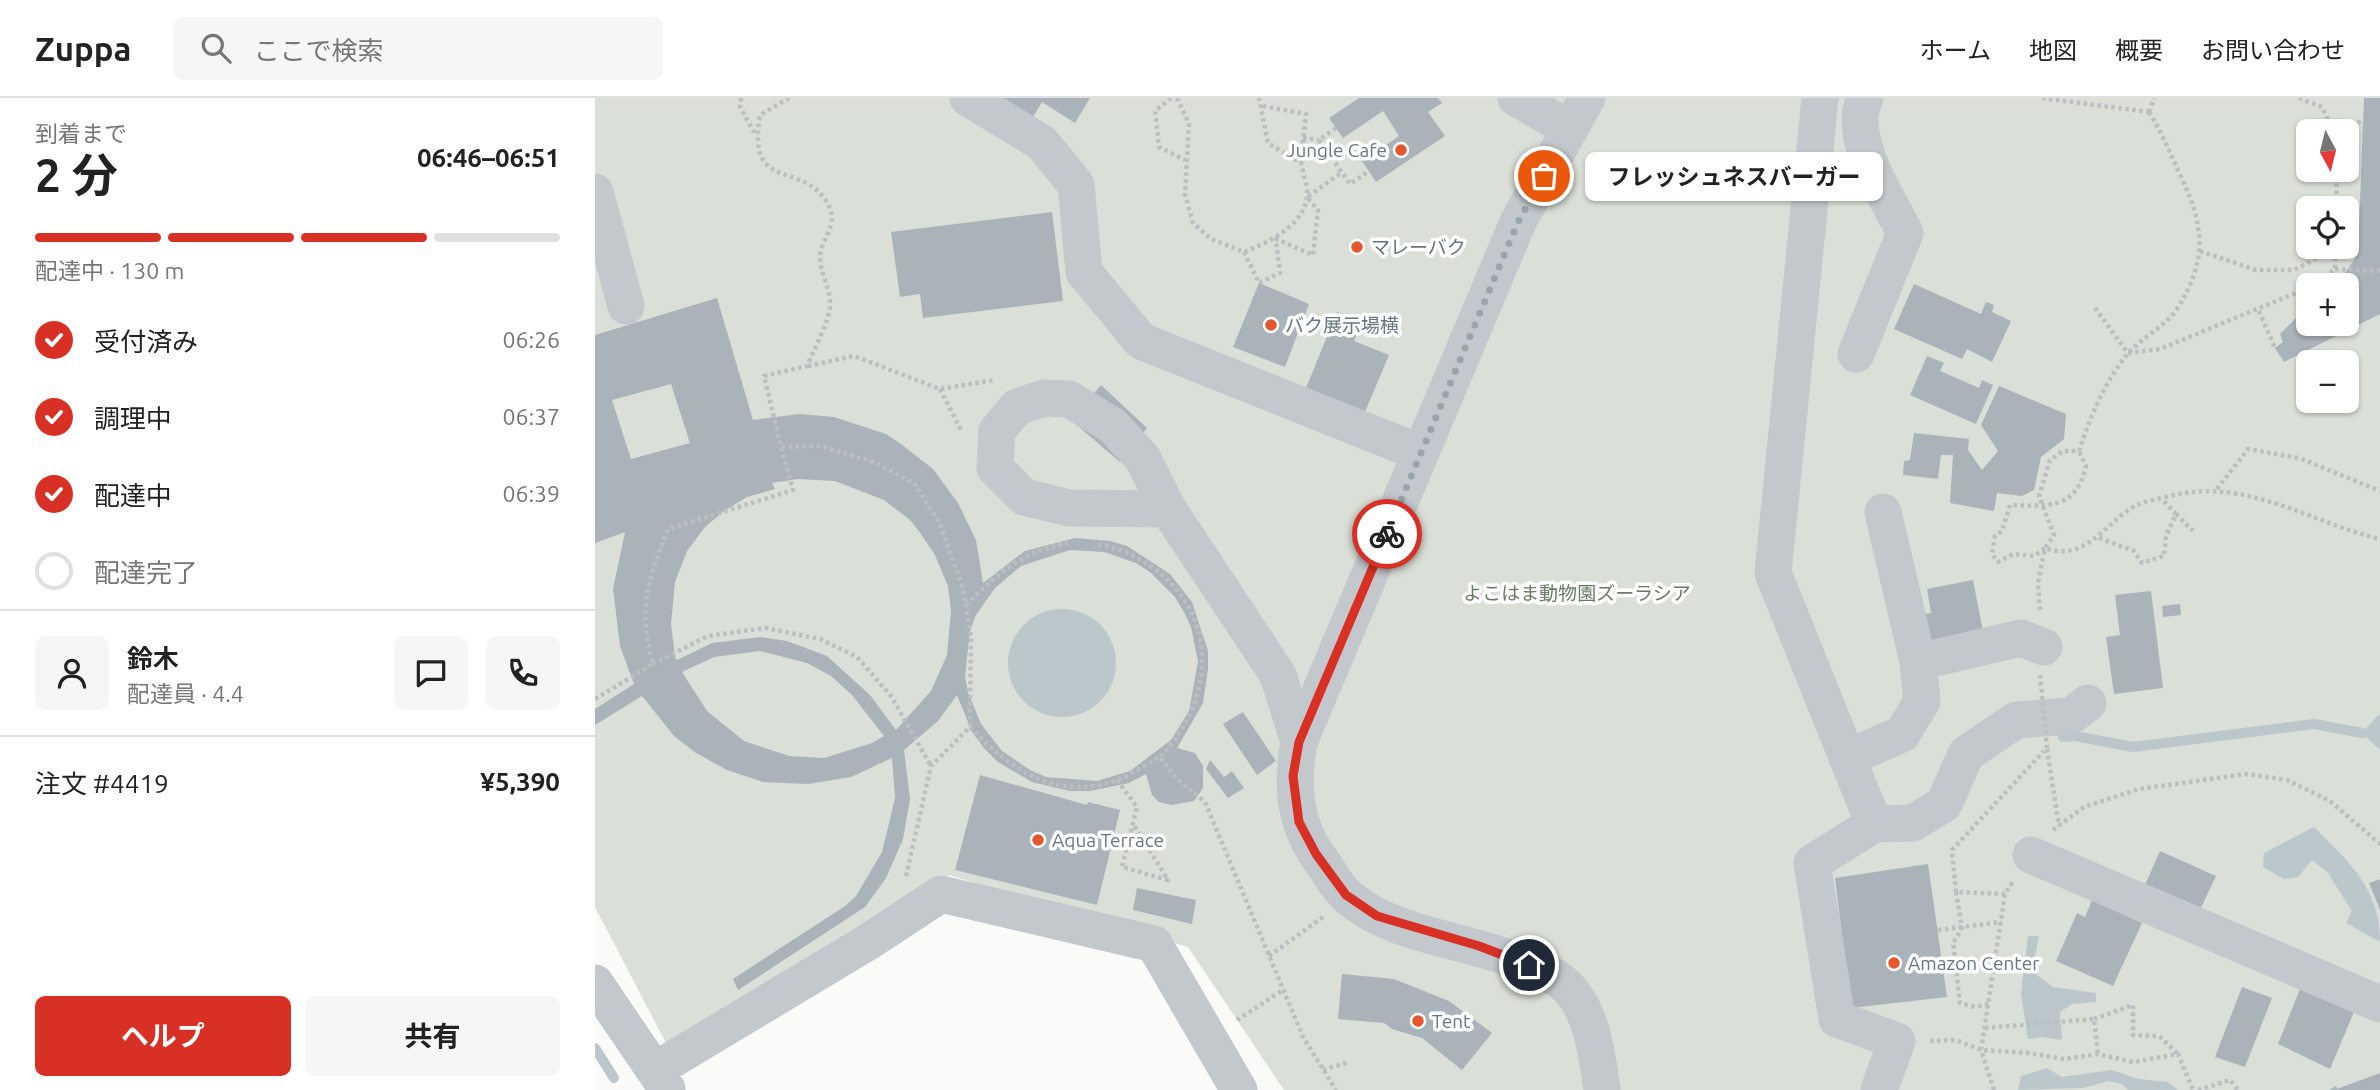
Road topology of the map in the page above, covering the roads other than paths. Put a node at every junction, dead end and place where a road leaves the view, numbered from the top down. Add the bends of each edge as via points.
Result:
1 (968, 98) edge
2 (1515, 98) edge
3 (1820, 98) edge
4 (1865, 98) edge
5 (1579, 113) edge
6 (595, 192) edge
7 (626, 306) dead end
8 (1856, 354) dead end
9 (1421, 453) junction
10 (1168, 509) dead end
11 (1882, 512) dead end
12 (2042, 661) road end
13 (1918, 663) junction
14 (2088, 703) dead end
15 (1299, 742) junction
16 (1847, 758) junction
17 (1874, 824) junction
18 (2031, 855) road end
19 (595, 983) edge
20 (2380, 1004) edge
21 (661, 1080) edge
22 (1239, 1090) edge
23 (1602, 1090) edge
24 (1879, 1090) edge

1 - 9 street via 1042,143 1076,185 1084,272 1141,341
2 - 5 street
3 - 16 street via 1773,573
4 - 8 street via 1859,110 1861,143 1905,233
5 - 9 street via 1518,222
6 - 7 street
9 - 15 street
10 - 15 street via 1278,675
11 - 13 street
12 - 13 street via 2021,638
13 - 16 street via 1922,701 1902,734
14 - 17 street via 2071,716 2016,720 1966,754 1944,804 1913,823
15 - 23 street via 1293,776 1299,822 1346,895 1377,916 1479,946 1563,983 1586,1015
16 - 17 street
17 - 24 street via 1812,863 1837,1019 1897,1041
18 - 20 street
19 - 21 street
21 - 22 street via 941,894 1154,944

